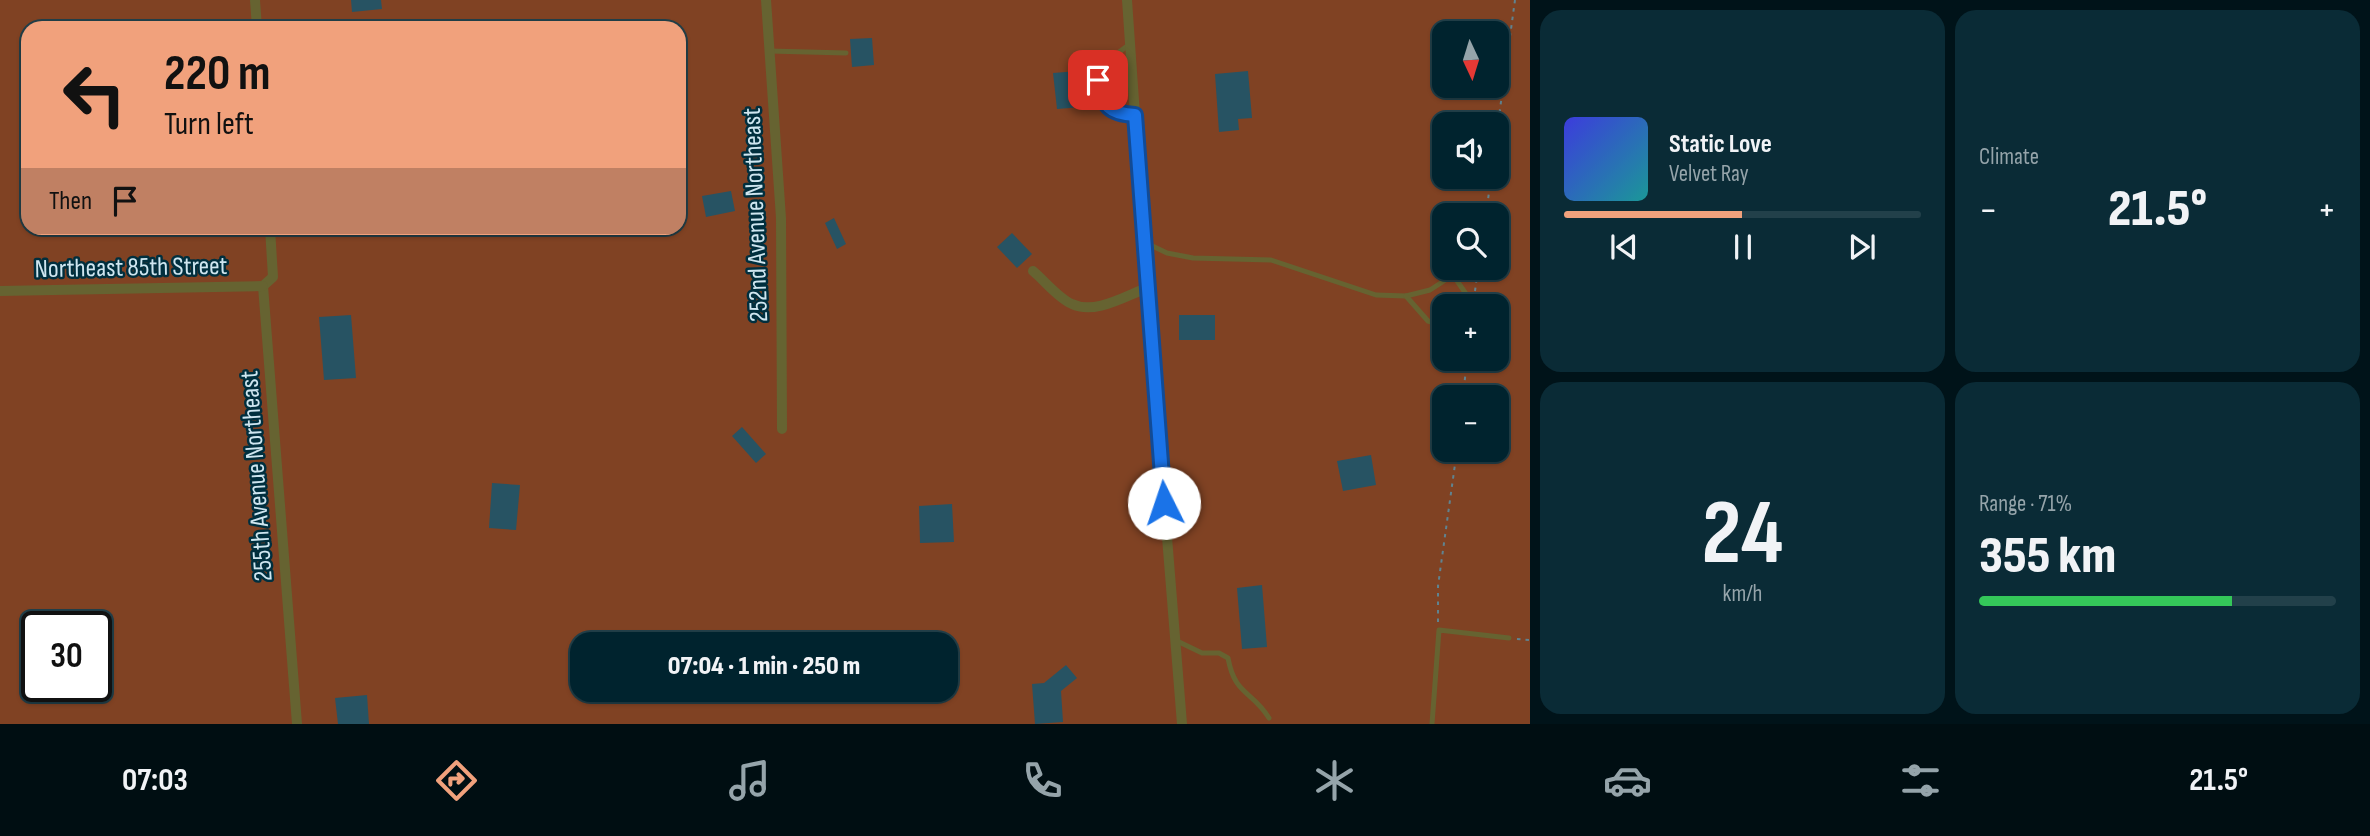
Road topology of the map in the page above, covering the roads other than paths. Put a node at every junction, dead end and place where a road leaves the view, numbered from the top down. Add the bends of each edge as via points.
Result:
1 (255, 0) edge
2 (766, 0) edge
3 (1127, 0) edge
4 (256, 21) edge
5 (1130, 44) junction
6 (769, 51) junction
7 (846, 53) dead end
8 (1135, 115) junction
9 (270, 235) edge
10 (1144, 242) junction
11 (1033, 271) dead end
12 (264, 286) junction
13 (1147, 288) junction
14 (0, 292) edge
15 (1466, 294) edge
16 (1406, 296) junction
17 (1432, 322) edge
18 (782, 429) dead end
19 (1509, 638) road end
20 (1174, 639) junction
21 (1269, 718) dead end
22 (297, 724) edge
23 (1182, 724) edge
24 (1432, 724) edge

1 - 4 street
2 - 6 street, 252nd Avenue Northeast
3 - 5 street
5 - 8 street
5 - 8 lane via 1100,66 1098,80 1100,94 1112,110
6 - 7 lane
6 - 18 street, 252nd Avenue Northeast via 780,218
8 - 10 street
9 - 12 street, 255th Avenue Northeast via 273,277
10 - 13 street
10 - 16 lane via 1193,258 1271,260 1376,295
11 - 13 street via 1069,304 1082,308
12 - 14 street, Northeast 85th Street
12 - 22 street, 255th Avenue Northeast
13 - 20 street
15 - 16 lane via 1453,275 1430,290
16 - 17 lane
19 - 24 lane via 1439,630
20 - 21 lane via 1202,653 1228,658 1236,685
20 - 23 street

